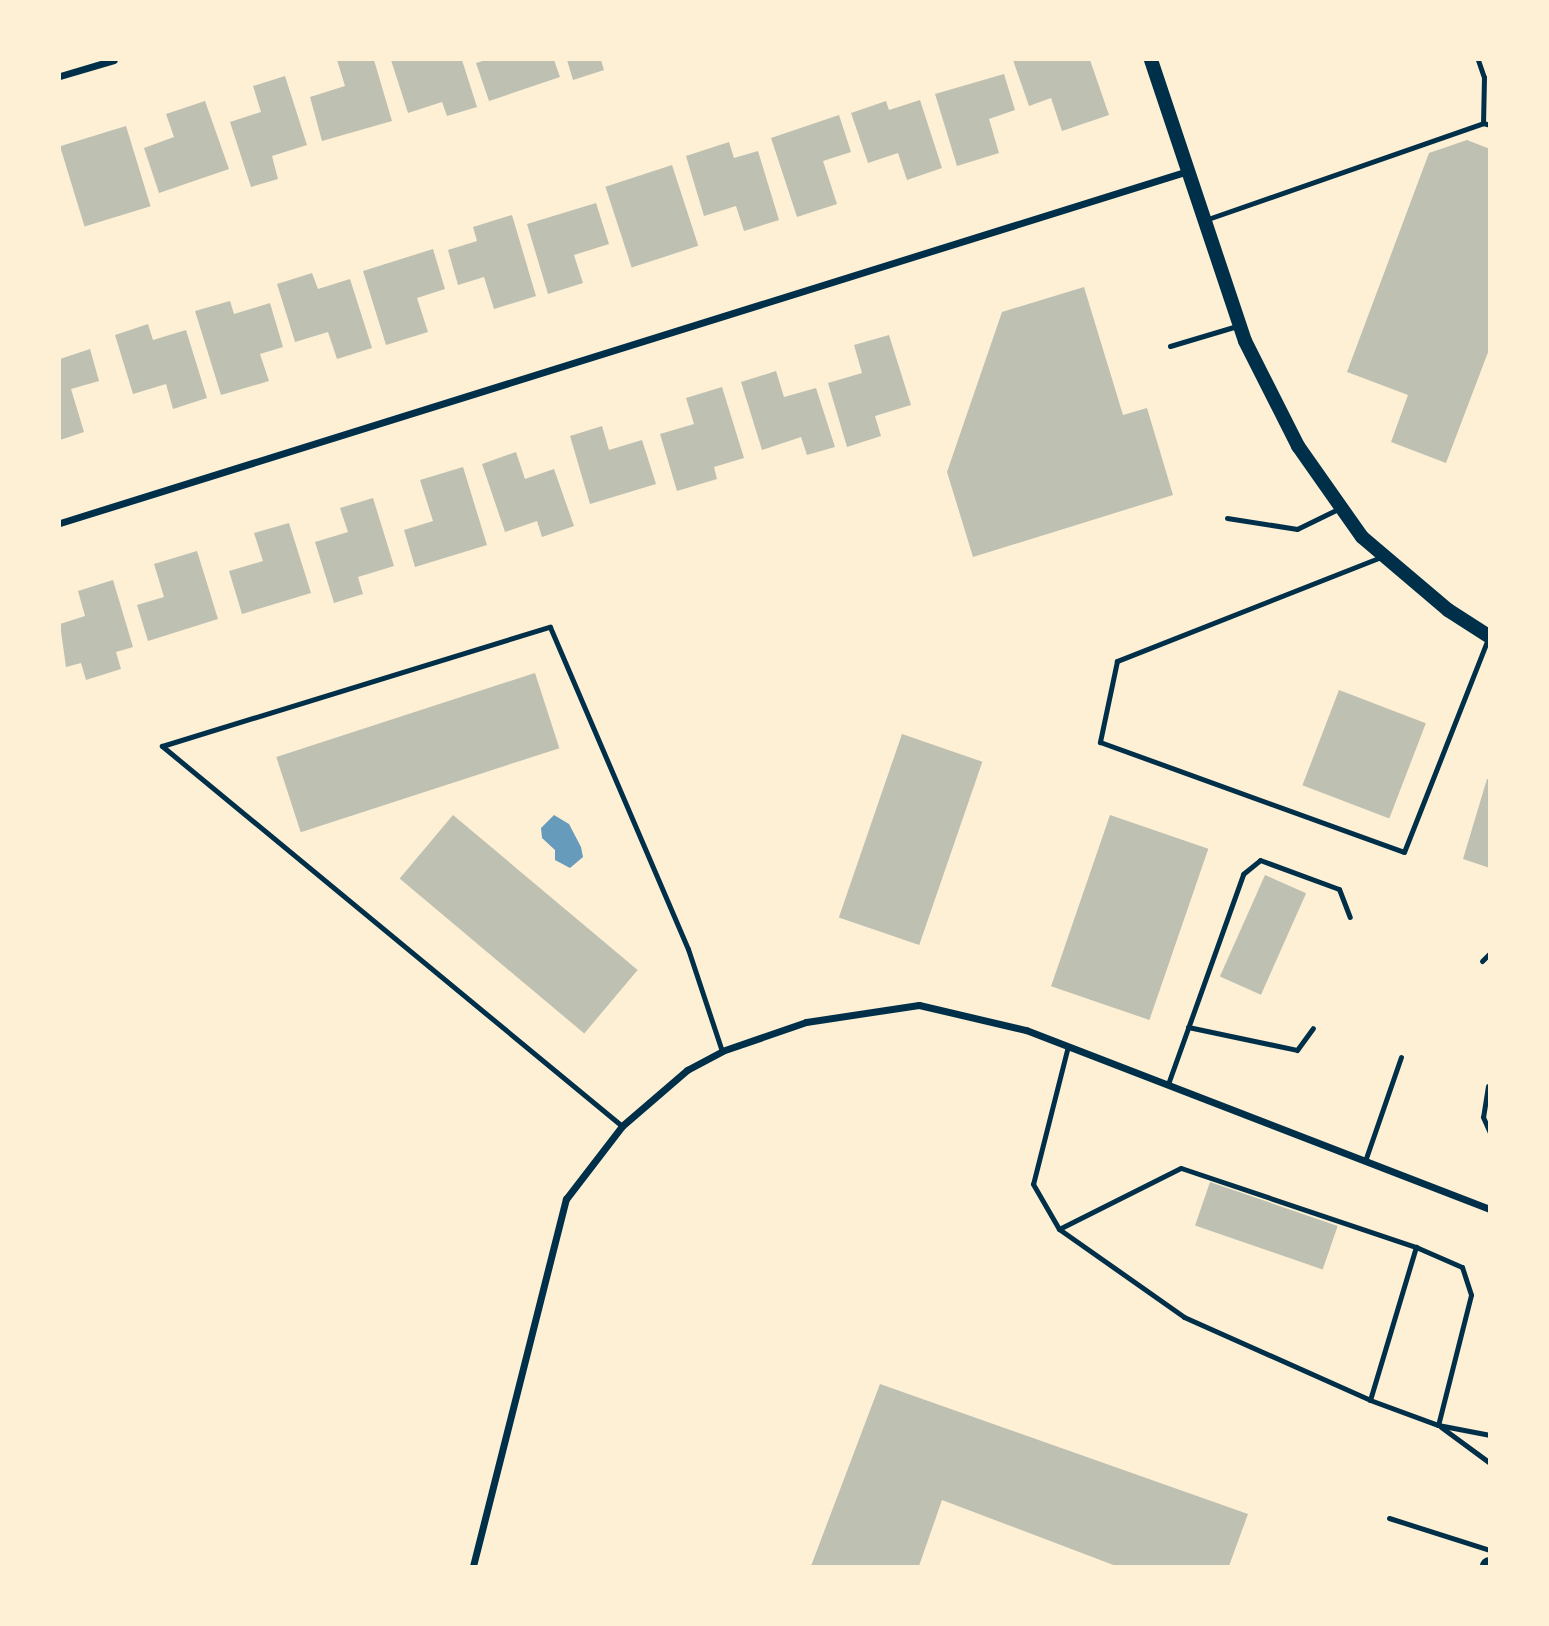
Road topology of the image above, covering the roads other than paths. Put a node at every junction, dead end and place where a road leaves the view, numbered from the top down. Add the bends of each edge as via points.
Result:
1 (114, 60) edge
2 (1152, 60) edge
3 (1478, 60) edge
4 (60, 76) edge
5 (1486, 124) edge
6 (1188, 171) junction
7 (1205, 220) junction
8 (1240, 325) junction
9 (1170, 346) dead end
10 (1341, 508) junction
11 (1227, 518) dead end
12 (60, 523) edge
13 (1383, 555) junction
14 (1489, 637) edge
15 (1350, 917) dead end
16 (1489, 953) edge
17 (1482, 961) dead end
18 (1188, 1027) junction
19 (1313, 1028) dead end
20 (1068, 1046) junction
21 (722, 1051) junction
22 (1401, 1057) dead end
23 (1168, 1084) junction
24 (1489, 1087) edge
25 (622, 1126) junction
26 (1489, 1133) edge
27 (1364, 1161) junction
28 (1489, 1209) edge
29 (1059, 1229) junction
30 (1416, 1247) junction
31 (1370, 1400) junction
32 (1438, 1425) junction
33 (1489, 1435) edge
34 (1489, 1463) edge
35 (1389, 1518) dead end
36 (1489, 1550) edge
37 (473, 1566) edge

1 - 4 street
2 - 6 main road
3 - 5 lane via 1485,77
5 - 7 lane
6 - 7 main road
6 - 12 street
7 - 8 main road
8 - 9 lane
8 - 10 main road via 1298,446
10 - 11 lane via 1297,529
10 - 13 main road via 1362,537
13 - 14 main road via 1448,610
13 - 14 lane via 1117,661 1100,742 1404,852
15 - 18 lane via 1339,889 1260,860 1243,874
16 - 17 lane
18 - 19 lane via 1208,1035 1297,1050
18 - 23 lane
20 - 21 street via 1026,1030 919,1005 806,1022
20 - 23 street
20 - 29 lane via 1033,1184
21 - 25 street via 687,1070
21 - 25 lane via 688,949 550,627 162,747
22 - 27 lane
23 - 27 street
24 - 26 lane via 1483,1117
25 - 37 street via 566,1199
27 - 28 street
29 - 30 lane via 1181,1168
29 - 31 lane via 1184,1317
30 - 31 lane
30 - 32 lane via 1462,1267 1471,1295
31 - 32 lane
32 - 33 lane
32 - 34 lane
35 - 36 lane

